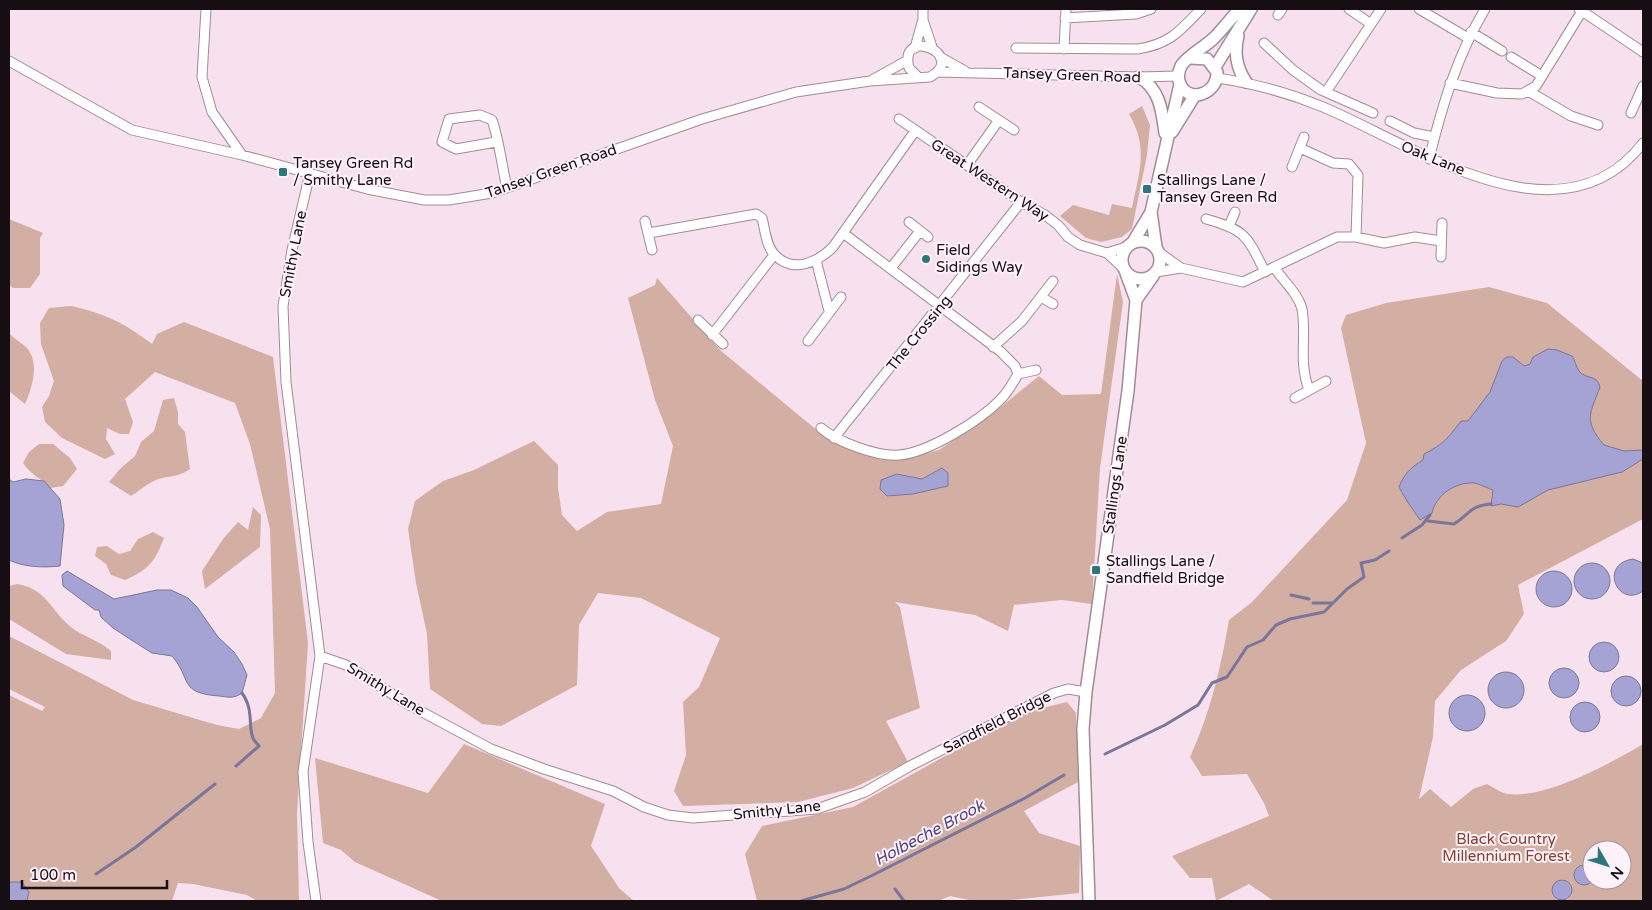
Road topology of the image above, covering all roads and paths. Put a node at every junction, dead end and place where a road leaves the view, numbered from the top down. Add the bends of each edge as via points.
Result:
1 (206, 9) edge
2 (923, 9) edge
3 (1150, 9) edge
4 (1201, 9) edge
5 (1240, 9) edge
6 (1251, 9) edge
7 (1348, 9) edge
8 (1381, 9) edge
9 (1419, 9) edge
10 (1485, 9) edge
11 (1581, 10) edge
12 (1066, 13) edge
13 (923, 19) junction
14 (1371, 24) junction
15 (1240, 26) junction
16 (1469, 35) junction
17 (1264, 43) dead end
18 (915, 48) junction
19 (932, 48) junction
20 (1016, 48) dead end
21 (1064, 49) junction
22 (1502, 51) dead end
23 (1643, 52) edge
24 (940, 57) junction
25 (1511, 57) dead end
26 (1191, 58) junction
27 (908, 60) junction
28 (9, 62) edge
29 (965, 71) junction
30 (937, 72) junction
31 (1216, 72) junction
32 (917, 76) junction
33 (1542, 76) junction
34 (1139, 78) junction
35 (1179, 80) junction
36 (870, 82) junction
37 (1246, 82) junction
38 (1450, 83) junction
39 (1643, 86) edge
40 (1528, 90) junction
41 (1326, 92) junction
42 (1195, 95) junction
43 (979, 107) dead end
44 (1373, 113) dead end
45 (1631, 113) dead end
46 (899, 119) dead end
47 (999, 120) junction
48 (1390, 121) dead end
49 (1598, 124) dead end
50 (1014, 130) dead end
51 (915, 131) junction
52 (1304, 137) dead end
53 (1434, 137) junction
54 (496, 142) junction
55 (1166, 142) junction
56 (1643, 142) edge
57 (1300, 148) junction
58 (242, 155) junction
59 (1429, 159) junction
60 (967, 165) junction
61 (1292, 168) dead end
62 (310, 173) junction
63 (507, 188) junction
64 (1020, 202) junction
65 (1151, 212) junction
66 (1235, 212) dead end
67 (1206, 219) dead end
68 (646, 221) dead end
69 (909, 222) dead end
70 (1442, 223) dead end
71 (1229, 226) junction
72 (920, 231) junction
73 (843, 232) junction
74 (649, 234) junction
75 (928, 237) dead end
76 (1356, 237) junction
77 (1441, 241) junction
78 (1130, 244) junction
79 (652, 250) dead end
80 (1158, 250) junction
81 (1107, 253) junction
82 (774, 255) junction
83 (1441, 257) dead end
84 (816, 260) junction
85 (891, 268) junction
86 (1181, 268) junction
87 (1274, 268) junction
88 (1125, 270) junction
89 (1266, 272) junction
90 (1154, 274) junction
91 (1053, 281) dead end
92 (841, 297) dead end
93 (1041, 297) junction
94 (1136, 300) junction
95 (1053, 304) dead end
96 (941, 306) junction
97 (830, 311) junction
98 (698, 320) dead end
99 (712, 335) junction
100 (808, 341) dead end
101 (723, 344) dead end
102 (993, 347) junction
103 (1036, 370) dead end
104 (1018, 374) junction
105 (1326, 381) dead end
106 (1309, 390) junction
107 (1295, 398) dead end
108 (821, 428) dead end
109 (834, 438) junction
110 (320, 656) junction
111 (1086, 692) junction
112 (910, 766) joint
113 (316, 901) edge
114 (1089, 901) edge

1 - 58 street via 202,77 212,112
2 - 13 street
3 - 12 street via 1136,14
4 - 21 street via 1176,35 1152,47
5 - 26 main road
6 - 15 main road
7 - 14 street
8 - 14 street
9 - 16 street
10 - 16 street
11 - 23 street
11 - 33 street
12 - 21 street
13 - 18 street, Tansey Green Road
13 - 19 street
14 - 41 street
15 - 31 main road
15 - 37 main road via 1235,51
16 - 22 street
16 - 38 street
17 - 41 street via 1293,70
18 - 19 street
18 - 27 street, Tansey Green Road
19 - 24 street, Tansey Green Road
20 - 21 street
24 - 29 street, Tansey Green Road
24 - 30 street
25 - 33 street
26 - 31 main road via 1202,57
26 - 35 main road via 1182,65
27 - 32 street via 911,71
27 - 36 street, Tansey Green Road
28 - 58 street, Tansey Green Road via 132,130
29 - 30 street, Tansey Green Road
29 - 34 street, Tansey Green Road
30 - 32 street, Tansey Green Road via 930,77
31 - 37 street, Oak Lane
31 - 42 main road via 1212,89
32 - 36 street, Tansey Green Road
33 - 40 street via 1536,86
34 - 35 street, Tansey Green Road
34 - 55 main road via 1149,83 1156,94
35 - 42 main road via 1184,89
35 - 55 main road
36 - 63 street, Tansey Green Road via 796,92 702,119
37 - 59 street, Oak Lane via 1322,106
38 - 40 street via 1497,93 1522,94
38 - 53 street
39 - 45 street
40 - 49 street via 1570,116
41 - 44 street
42 - 55 main road
43 - 47 street
46 - 51 street, Great Western Way
47 - 50 street
47 - 60 street
48 - 53 street via 1414,134
51 - 60 street, Great Western Way
51 - 73 street
52 - 57 street
53 - 59 street
54 - 54 street via 492,120 480,115 449,119 442,142 456,149
54 - 63 street
55 - 65 main road
56 - 59 street, Oak Lane via 1616,168 1592,182 1548,191 1507,185
57 - 61 street
57 - 76 street via 1333,163 1349,164 1356,170
58 - 62 street, Tansey Green Road
60 - 64 street, Great Western Way
62 - 63 street, Tansey Green Road via 424,200 492,194
62 - 110 street, Smithy Lane via 283,306 286,382
64 - 81 street, Great Western Way via 1045,216 1074,241
64 - 96 street, The Crossing
65 - 78 main road
65 - 80 main road
66 - 71 street
67 - 71 street
68 - 74 street
69 - 72 street
70 - 77 street
71 - 89 street via 1250,242
72 - 75 street
72 - 85 street
73 - 84 street via 833,246
73 - 85 street
74 - 79 street
74 - 82 street via 756,214 762,218
76 - 77 street via 1384,243 1414,237
76 - 87 street via 1337,237 1326,241
77 - 83 street
78 - 80 main road via 1142,240 1150,242
78 - 81 street
78 - 88 main road via 1121,260
80 - 86 street
80 - 90 main road via 1161,260
81 - 88 street
82 - 84 street via 792,266
82 - 99 street
84 - 97 street
85 - 96 street
86 - 89 street via 1243,282
86 - 90 street
87 - 89 street
87 - 106 street via 1293,290 1302,309 1302,373
88 - 90 main road via 1139,279
88 - 94 main road, Stallings Lane
90 - 94 main road
91 - 93 street
92 - 97 street
93 - 95 street
93 - 102 street via 1022,321
94 - 111 main road, Stallings Lane via 1128,391
96 - 102 street
96 - 109 street, The Crossing
97 - 100 street
98 - 99 street
99 - 101 street
102 - 104 street via 1015,366
103 - 104 street
104 - 109 street via 1000,400 946,439 920,450 898,456 848,445
105 - 106 street
106 - 107 street
108 - 109 street
110 - 112 street, Smithy Lane via 346,664 411,706 491,749 613,791 668,815 693,818 817,809 865,792
110 - 113 street via 304,772 308,842
111 - 112 street, Sandfield Bridge via 1068,689 1054,693
111 - 114 main road, Stallings Lane via 1083,729

